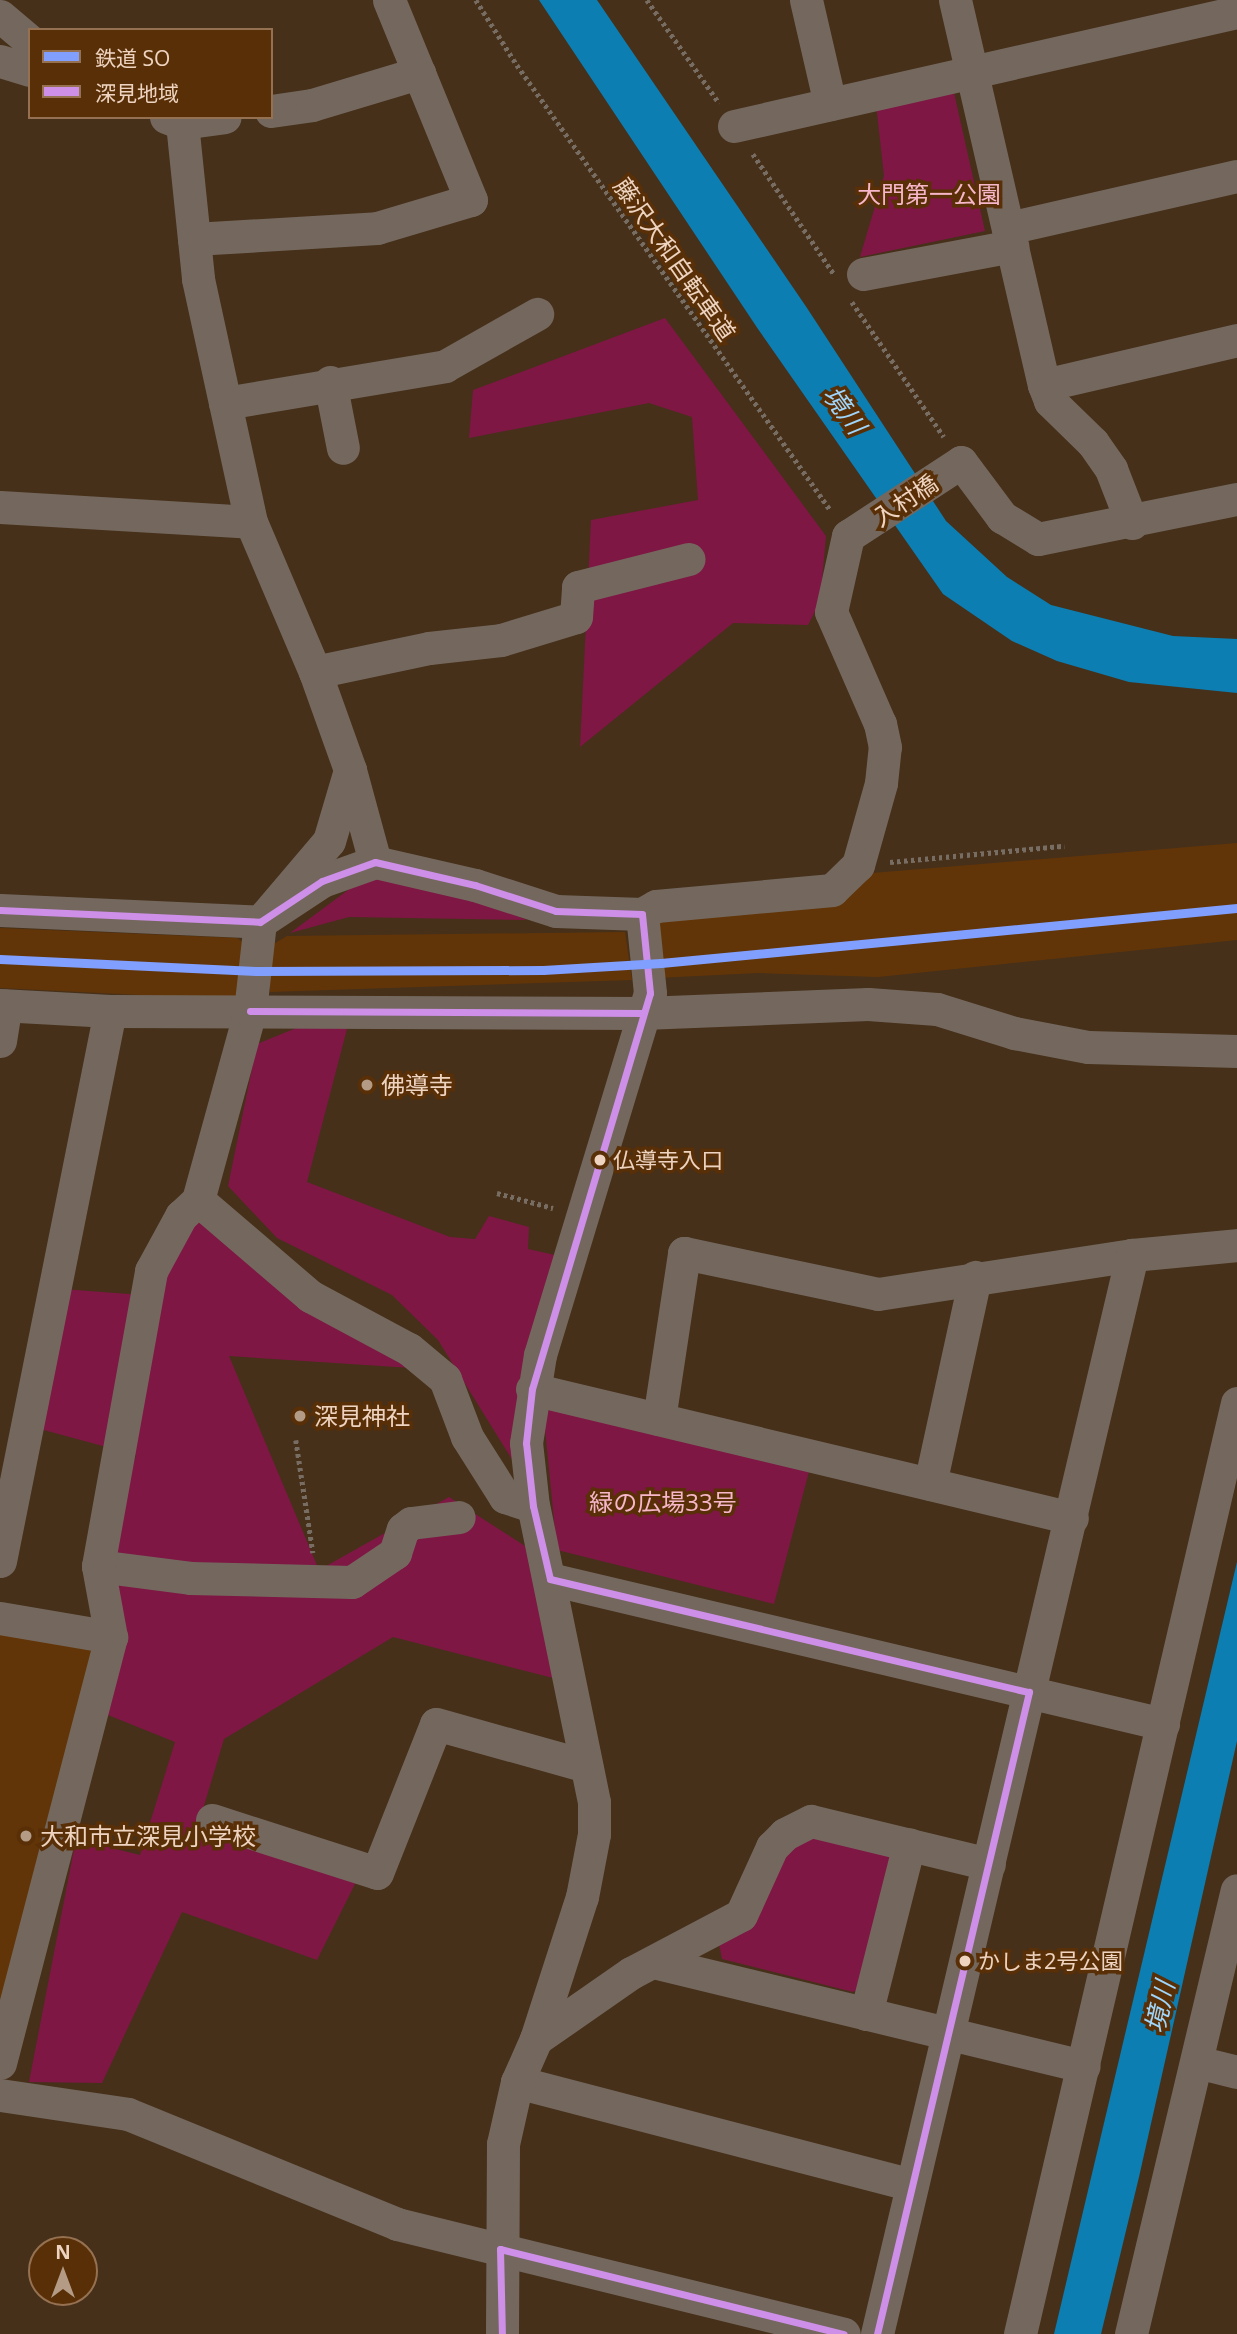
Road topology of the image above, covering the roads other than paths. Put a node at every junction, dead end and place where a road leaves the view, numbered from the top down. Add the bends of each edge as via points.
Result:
1 (389, 0) edge
2 (806, 0) edge
3 (955, 0) edge
4 (1237, 12) edge
5 (0, 16) edge
6 (28, 39) edge
7 (0, 61) edge
8 (28, 69) edge
9 (971, 72) junction
10 (418, 73) junction
11 (830, 104) junction
12 (273, 111) edge
13 (174, 120) edge
14 (734, 126) road end
15 (1237, 176) edge
16 (1010, 237) junction
17 (194, 239) junction
18 (851, 285) road end
19 (537, 314) dead end
20 (1237, 340) edge
21 (330, 382) junction
22 (1044, 385) junction
23 (225, 403) junction
24 (343, 448) dead end
25 (1237, 499) edge
26 (0, 507) edge
27 (251, 522) junction
28 (1132, 523) junction
29 (689, 559) dead end
30 (315, 672) junction
31 (350, 770) junction
32 (375, 862) junction
33 (0, 910) edge
34 (642, 914) junction
35 (260, 922) junction
36 (3, 1005) edge
37 (110, 1011) junction
38 (250, 1011) junction
39 (643, 1013) junction
40 (0, 1041) edge
41 (1237, 1051) edge
42 (198, 1200) junction
43 (1237, 1245) edge
44 (1132, 1255) junction
45 (975, 1277) junction
46 (532, 1389) junction
47 (1237, 1403) edge
48 (659, 1419) junction
49 (930, 1484) junction
50 (533, 1506) junction
51 (458, 1517) dead end
52 (1072, 1518) junction
53 (0, 1561) edge
54 (98, 1566) junction
55 (550, 1579) junction
56 (0, 1618) edge
57 (111, 1637) junction
58 (1029, 1692) junction
59 (1163, 1724) junction
60 (586, 1766) junction
61 (212, 1820) dead end
62 (909, 1843) junction
63 (989, 1864) junction
64 (1237, 1890) edge
65 (653, 1962) junction
66 (866, 2014) junction
67 (948, 2034) junction
68 (536, 2039) junction
69 (1197, 2062) junction
70 (0, 2063) edge
71 (1084, 2066) junction
72 (1237, 2072) edge
73 (517, 2082) junction
74 (0, 2095) edge
75 (912, 2185) junction
76 (500, 2249) junction
77 (731, 2321) edge
78 (502, 2334) edge
79 (844, 2334) edge
80 (877, 2334) edge
81 (1020, 2334) edge
82 (1131, 2334) edge

1 - 10 street
2 - 11 street
3 - 9 street
4 - 9 street
5 - 6 street
7 - 8 street
9 - 11 street
9 - 16 street
10 - 12 street via 312,105
10 - 17 street via 471,200 377,228
11 - 14 street
13 - 17 street
15 - 16 street
16 - 18 street
16 - 22 street
17 - 23 street
19 - 21 street via 445,366
20 - 22 street
21 - 23 street
21 - 24 street
22 - 28 street via 1050,401 1093,443 1111,470
23 - 27 street
25 - 28 street
26 - 27 street
27 - 30 street
28 - 34 street, 入村橋 via 1038,539 1002,517 957,465 853,534 831,612 880,724 884,747 881,783 858,865 832,890 656,906
29 - 30 street via 578,587 576,617 501,640 429,648
30 - 31 street
31 - 32 street
31 - 35 street via 329,841
32 - 34 street via 475,885 556,911
32 - 35 street via 321,881
33 - 35 street
34 - 39 street via 650,993
35 - 38 street
36 - 37 street
36 - 40 street
37 - 38 street
37 - 53 street
38 - 39 street
38 - 42 street
39 - 41 street via 868,1004 937,1009 1014,1033 1088,1047
39 - 46 street
42 - 50 street via 310,1296 409,1349 445,1379 467,1437 505,1497
42 - 54 street via 181,1216 151,1270
43 - 44 street
44 - 45 street
44 - 52 street
45 - 48 street via 878,1294 684,1253
45 - 49 street
46 - 48 street
46 - 50 street via 526,1443
47 - 59 street
48 - 49 street
49 - 52 street
50 - 55 street
51 - 54 street via 411,1523 403,1529 395,1553 352,1582 190,1578
52 - 58 street
54 - 57 street
55 - 58 street
55 - 60 street
56 - 57 street
57 - 70 street
58 - 59 street
58 - 63 street
59 - 71 street
60 - 61 street via 436,1724 377,1873
60 - 68 street via 594,1802 594,1834 582,1897
62 - 63 street
62 - 65 street via 811,1821 772,1847 741,1915
62 - 66 street
63 - 67 street
64 - 69 street
65 - 66 street
65 - 68 street
66 - 67 street
67 - 71 street
67 - 75 street
68 - 73 street
69 - 72 street
69 - 82 street
71 - 81 street
73 - 75 street
73 - 76 street via 503,2144
74 - 76 street via 128,2114 397,2224
75 - 80 street
76 - 77 street
76 - 78 street
77 - 79 street

